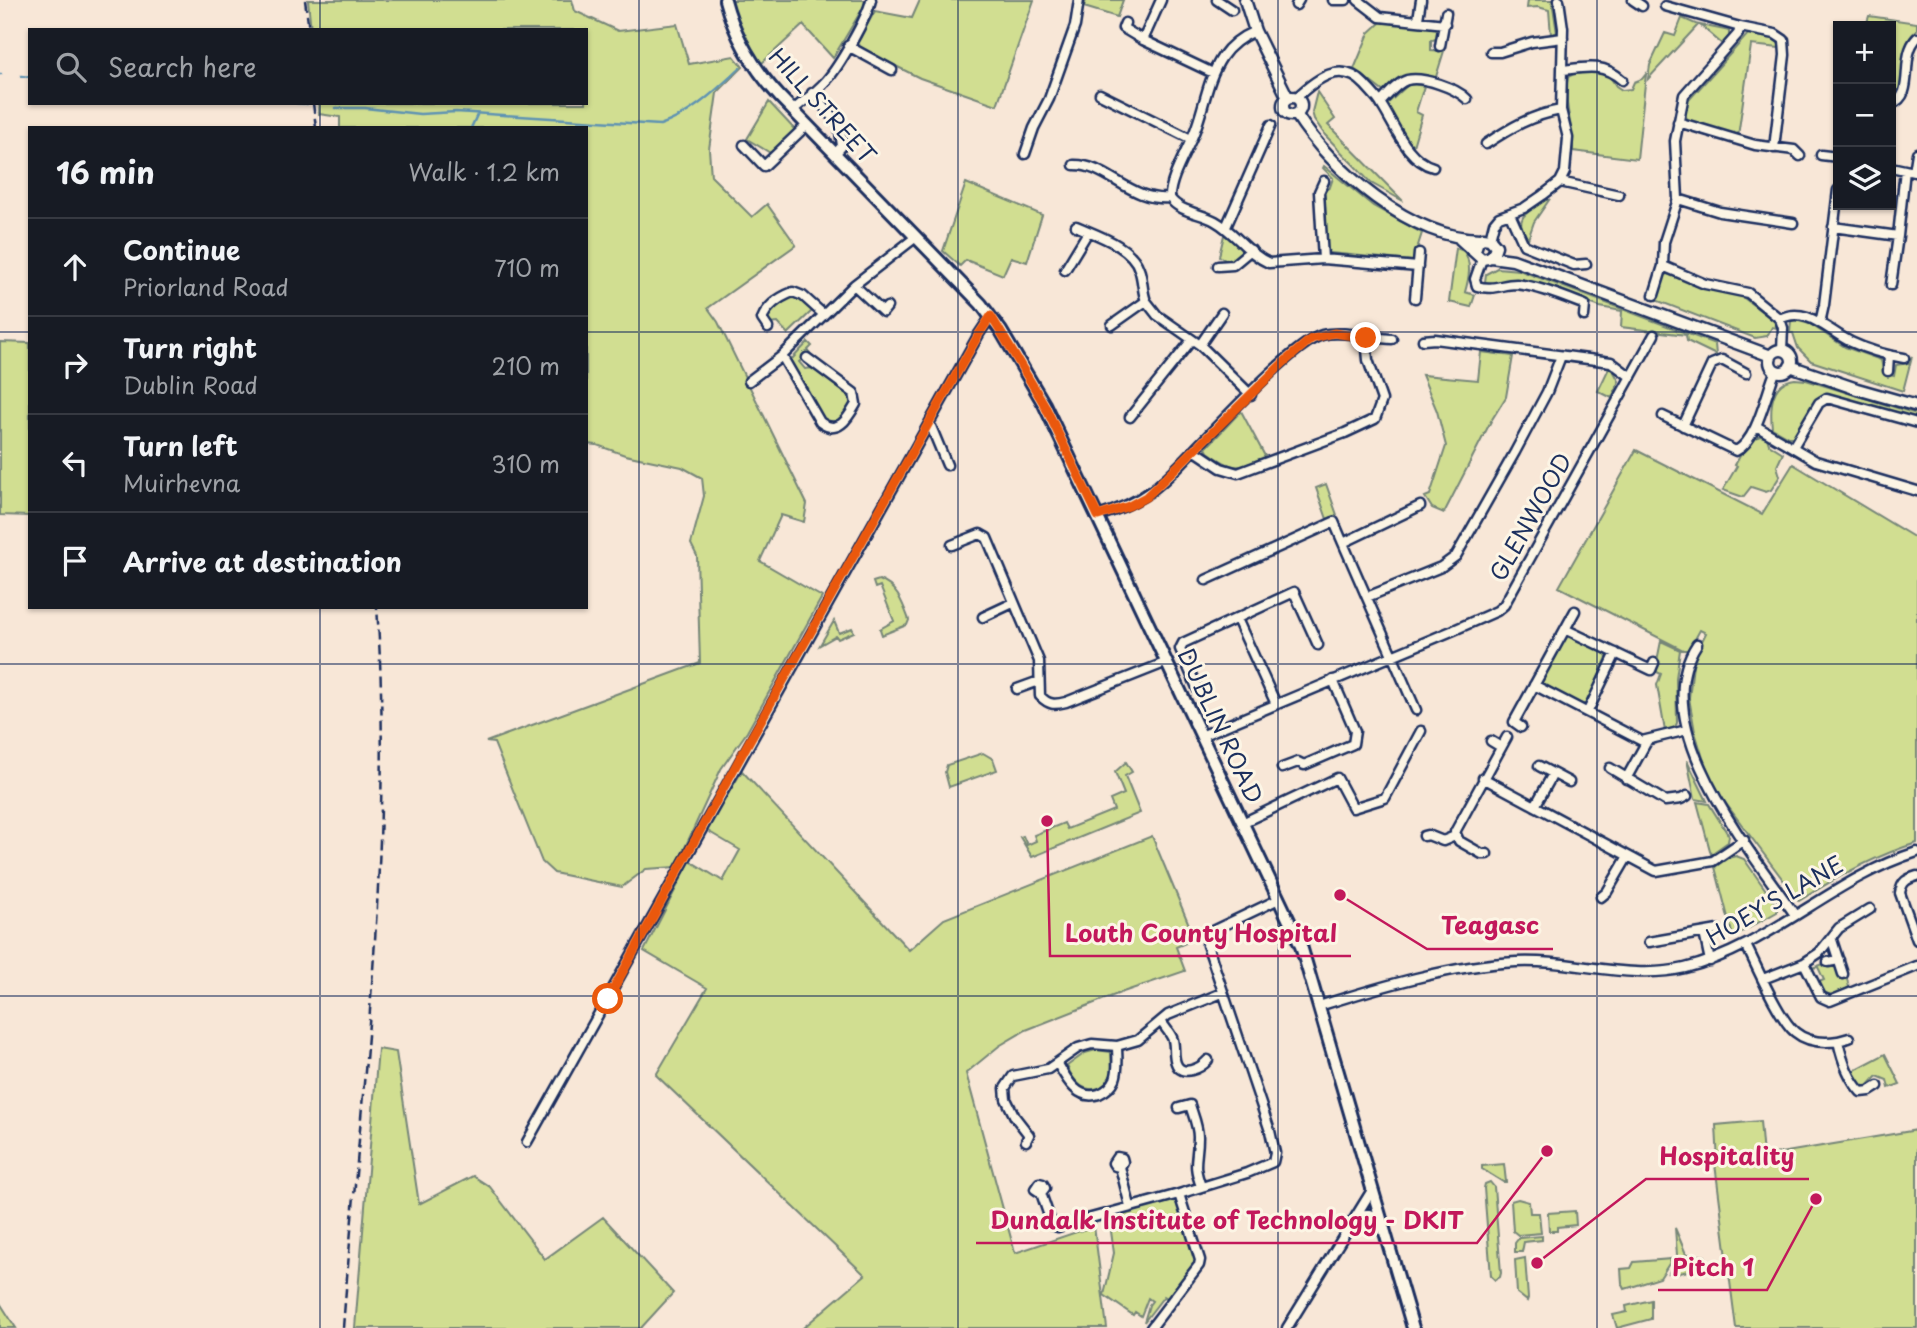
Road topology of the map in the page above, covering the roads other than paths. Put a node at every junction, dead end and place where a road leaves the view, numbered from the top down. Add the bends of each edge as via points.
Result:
1 (725, 0) edge
2 (871, 0) edge
3 (1079, 0) edge
4 (1161, 0) edge
5 (1217, 0) edge
6 (1244, 0) edge
7 (1333, 0) edge
8 (1346, 0) edge
9 (1358, 0) edge
10 (1421, 0) edge
11 (1633, 0) edge
12 (1562, 1) edge
13 (1642, 6) dead end
14 (1665, 6) dead end
15 (1232, 10) dead end
16 (1446, 13) dead end
17 (1418, 19) junction
18 (1125, 23) dead end
19 (1445, 24) junction
20 (1740, 27) junction
21 (1255, 31) junction
22 (1917, 37) edge
23 (1563, 38) junction
24 (1143, 40) junction
25 (848, 46) junction
26 (1440, 46) dead end
27 (1491, 52) dead end
28 (1563, 69) junction
29 (892, 70) dead end
30 (1213, 73) junction
31 (1622, 80) dead end
32 (813, 93) junction
33 (1100, 94) dead end
34 (1292, 98) junction
35 (1467, 99) dead end
36 (1381, 102) junction
37 (1896, 103) edge
38 (793, 110) junction
39 (1561, 110) junction
40 (1678, 122) junction
41 (807, 125) junction
42 (1271, 125) dead end
43 (1191, 139) junction
44 (1486, 144) dead end
45 (744, 145) dead end
46 (1774, 148) junction
47 (1917, 153) edge
48 (835, 154) junction
49 (1025, 154) dead end
50 (1821, 155) dead end
51 (1800, 156) dead end
52 (1833, 156) edge
53 (1074, 165) dead end
54 (1433, 167) dead end
55 (1896, 168) edge
56 (1910, 171) junction
57 (1324, 181) dead end
58 (1560, 182) junction
59 (1619, 195) dead end
60 (878, 198) joint
61 (1170, 198) junction
62 (1678, 199) junction
63 (1835, 210) edge
64 (1510, 214) junction
65 (1793, 223) dead end
66 (1076, 226) dead end
67 (1226, 227) junction
68 (1833, 227) junction
69 (1088, 232) junction
70 (1898, 236) junction
71 (915, 237) junction
72 (1460, 239) junction
73 (1488, 248) junction
74 (1251, 250) junction
75 (1419, 253) dead end
76 (1323, 259) junction
77 (1586, 264) dead end
78 (1218, 266) dead end
79 (1418, 267) junction
80 (1663, 267) junction
81 (1065, 270) dead end
82 (854, 285) junction
83 (1891, 285) dead end
84 (1654, 295) dead end
85 (1415, 298) dead end
86 (1146, 301) junction
87 (887, 307) dead end
88 (1222, 313) dead end
89 (823, 314) junction
90 (991, 316) junction
91 (1584, 316) dead end
92 (1780, 319) junction
93 (1820, 323) junction
94 (1112, 325) dead end
95 (768, 328) dead end
96 (1654, 335) dead end
97 (1366, 338) junction
98 (1392, 339) dead end
99 (1423, 340) dead end
100 (1196, 343) junction
101 (1782, 350) junction
102 (1889, 355) junction
103 (782, 356) junction
104 (1562, 356) junction
105 (1771, 356) junction
106 (807, 358) dead end
107 (1904, 358) dead end
108 (1790, 366) junction
109 (1776, 370) junction
110 (1888, 371) dead end
111 (1746, 373) dead end
112 (1631, 377) junction
113 (749, 381) dead end
114 (1251, 394) junction
115 (1917, 406) edge
116 (1663, 416) dead end
117 (1130, 417) dead end
118 (1917, 423) edge
119 (930, 424) junction
120 (1683, 426) junction
121 (1756, 426) junction
122 (1793, 447) junction
123 (1194, 450) junction
124 (947, 465) dead end
125 (1917, 491) edge
126 (1420, 506) dead end
127 (1098, 516) junction
128 (1343, 543) junction
129 (953, 545) dead end
130 (1206, 580) dead end
131 (1367, 597) junction
132 (1013, 603) junction
133 (1575, 611) dead end
134 (983, 617) dead end
135 (1237, 619) junction
136 (1565, 629) junction
137 (1697, 644) dead end
138 (1318, 645) dead end
139 (1616, 653) junction
140 (1393, 655) junction
141 (1167, 662) junction
142 (1654, 663) dead end
143 (1333, 680) junction
144 (1039, 681) junction
145 (1534, 685) junction
146 (1017, 689) dead end
147 (1198, 690) dead end
148 (1276, 704) junction
149 (1416, 710) dead end
150 (1588, 711) junction
151 (1521, 727) dead end
152 (1687, 730) junction
153 (1421, 731) dead end
154 (1200, 736) junction
155 (1507, 737) dead end
156 (1491, 741) dead end
157 (1647, 741) junction
158 (1501, 747) junction
159 (1539, 766) dead end
160 (1282, 768) dead end
161 (1610, 768) dead end
162 (1553, 774) junction
163 (1483, 778) junction
164 (1626, 779) junction
165 (1569, 782) dead end
166 (1687, 796) dead end
167 (1535, 806) junction
168 (1242, 823) junction
169 (1424, 836) dead end
170 (1455, 836) junction
171 (1744, 840) junction
172 (1917, 852) edge
173 (1487, 854) dead end
174 (1628, 856) junction
175 (1917, 876) edge
176 (1601, 897) dead end
177 (1279, 898) junction
178 (1870, 909) dead end
179 (1795, 915) junction
180 (1718, 930) dead end
181 (1704, 933) junction
182 (1832, 940) junction
183 (1917, 940) edge
184 (1649, 942) dead end
185 (1746, 945) junction
186 (1839, 960) junction
187 (1710, 961) junction
188 (1828, 962) dead end
189 (1804, 963) junction
190 (1917, 966) edge
191 (1843, 974) dead end
192 (1763, 979) junction
193 (1222, 993) junction
194 (1319, 1006) junction
195 (1161, 1021) junction
196 (1849, 1038) dead end
197 (1838, 1041) junction
198 (1117, 1045) junction
199 (1208, 1060) dead end
200 (1058, 1064) junction
201 (1878, 1086) dead end
202 (1179, 1108) dead end
203 (1026, 1141) dead end
204 (527, 1142) dead end
205 (1119, 1167) dead end
206 (1201, 1186) junction
207 (1372, 1190) junction
208 (1041, 1193) dead end
209 (1179, 1194) junction
210 (1130, 1206) junction
211 (1356, 1217) junction
212 (1381, 1220) junction
213 (1151, 1328) edge
214 (1287, 1328) edge
215 (1413, 1328) edge

1 - 38 main road, HILL STREET via 751,62
2 - 25 street
3 - 49 street via 1075,26
4 - 24 street
5 - 15 street
6 - 21 street
7 - 8 street
9 - 17 street via 1380,17
10 - 17 street
11 - 13 street
12 - 23 street
14 - 20 street
16 - 19 street
17 - 19 street
18 - 24 street via 1124,28
19 - 26 street
20 - 40 street via 1684,96
20 - 46 street via 1784,40
21 - 30 street via 1241,36
21 - 34 street
22 - 37 street via 1910,49 1911,90
23 - 27 street
23 - 28 street
24 - 30 street
25 - 29 street
25 - 32 street via 834,71
28 - 31 street via 1606,69
28 - 39 street
30 - 43 street
32 - 38 street
32 - 48 street via 839,124 842,146
33 - 43 street
34 - 36 street via 1336,71 1359,79
34 - 72 street via 1301,107 1296,114 1330,157 1371,194 1426,226
35 - 36 street via 1416,79 1405,80
36 - 54 street via 1408,148 1420,162
38 - 41 main road, HILL STREET
39 - 44 street via 1523,121
39 - 58 street via 1568,138
40 - 46 street
40 - 62 street
41 - 45 street via 764,166
41 - 48 main road, HILL STREET
42 - 67 street
43 - 61 street
46 - 51 street via 1794,150
47 - 56 street
48 - 60 main road, HILL STREET
50 - 52 street
53 - 61 street via 1141,195
55 - 56 street
56 - 70 street
57 - 76 street via 1320,192
58 - 59 street
58 - 64 street
60 - 71 main road, DUBLIN ROAD
61 - 67 street
62 - 65 street via 1720,212
62 - 80 street via 1664,242
63 - 68 street
64 - 73 street via 1494,223
64 - 77 street via 1524,245 1574,265
66 - 69 street
67 - 74 street
68 - 70 street
68 - 93 street
69 - 81 street
69 - 86 street via 1133,257
70 - 83 street
71 - 82 street
71 - 90 main road, DUBLIN ROAD
72 - 73 street
72 - 73 street via 1475,250 1476,243
73 - 91 street via 1475,279 1478,286 1513,284 1545,290 1585,305
73 - 105 street
74 - 76 street via 1269,263
74 - 78 street via 1233,265
75 - 79 street
76 - 79 street
79 - 85 street
80 - 84 street
80 - 92 street via 1705,284 1748,293
82 - 87 street via 883,312
82 - 89 street
86 - 94 street
86 - 100 street via 1157,315
88 - 100 street
89 - 95 street via 793,292 765,312 762,319
89 - 103 street
90 - 119 street
90 - 127 main road, DUBLIN ROAD via 1044,404
92 - 93 street via 1800,314
92 - 101 street
93 - 102 street via 1847,341
96 - 112 street, GLENWOOD
97 - 98 street
97 - 114 street via 1334,333 1311,339
97 - 123 street via 1368,360 1382,400 1375,419 1238,473
99 - 104 street
100 - 114 street
100 - 117 street
101 - 105 street
101 - 108 street via 1790,355
102 - 107 street
102 - 110 street
103 - 106 street via 820,422 838,427 856,404 854,393
103 - 113 street
104 - 112 street via 1611,362
104 - 131 street, GLENWOOD via 1547,392 1456,556 1441,567
105 - 109 street
108 - 109 street
108 - 115 street
109 - 121 street
111 - 120 street via 1722,360 1712,364
112 - 140 street, GLENWOOD via 1504,605
114 - 123 street
116 - 120 street
118 - 122 street via 1827,398 1819,403
119 - 124 street
119 - 204 street
120 - 121 street via 1736,451
121 - 122 street
122 - 125 street via 1841,470
123 - 127 street via 1146,497
126 - 128 street
127 - 141 main road, DUBLIN ROAD
128 - 130 street via 1334,522
128 - 131 street
129 - 132 street via 980,534 987,538
131 - 140 street
132 - 134 street
132 - 144 street via 1039,662
133 - 136 street
135 - 138 street via 1294,592
135 - 147 street via 1183,643 1180,649
135 - 148 street
136 - 139 street
136 - 145 street
137 - 152 street via 1686,659 1683,678
139 - 142 street via 1651,670
139 - 150 street
140 - 143 street, GLENWOOD
140 - 149 street
141 - 144 street via 1054,705 1040,696
141 - 154 main road, DUBLIN ROAD
143 - 148 street, GLENWOOD
143 - 160 street via 1355,731 1353,744 1304,765 1298,762
144 - 146 street
145 - 150 street
145 - 151 street via 1514,722
148 - 154 street, GLENWOOD
150 - 157 street
152 - 157 street
152 - 171 street via 1701,772
153 - 168 street via 1385,798 1353,808 1337,778
154 - 168 main road, DUBLIN ROAD
155 - 158 street
156 - 158 street
157 - 164 street
158 - 163 street
159 - 162 street
161 - 164 street
162 - 165 street
162 - 167 street
163 - 167 street
163 - 170 street
164 - 166 street via 1665,801
167 - 174 street
168 - 177 main road, DUBLIN ROAD
169 - 170 street via 1443,841
170 - 173 street
171 - 174 street via 1713,860 1664,871
171 - 179 street
172 - 179 street, HOEY'S LANE via 1870,869
174 - 176 street
175 - 183 street via 1906,880 1900,893
177 - 193 street via 1212,931 1208,945
177 - 194 main road, DUBLIN ROAD via 1304,954
178 - 182 street via 1839,928
179 - 185 street, HOEY'S LANE
180 - 181 street
181 - 184 street
181 - 187 street
182 - 186 street
182 - 189 street
185 - 187 street, HOEY'S LANE
185 - 192 street
186 - 188 street
186 - 191 street
187 - 194 street, HOEY'S LANE via 1648,972 1546,962 1496,964 1437,974
189 - 190 street via 1821,997 1830,1001
189 - 192 street
192 - 197 street via 1791,1028 1810,1039
193 - 195 street
193 - 206 street via 1274,1146 1273,1162
194 - 207 main road, DUBLIN ROAD
195 - 198 street via 1138,1040
195 - 199 street via 1173,1040 1179,1067 1189,1071
196 - 197 street
197 - 201 street via 1843,1062 1861,1092
198 - 200 street via 1078,1048
198 - 200 street via 1115,1080 1101,1093 1077,1091
200 - 203 street via 1013,1076 1005,1087 1011,1111 1029,1135
202 - 206 street via 1190,1105 1194,1116 1198,1133 1194,1166
205 - 210 street
206 - 209 street
207 - 211 street
207 - 212 main road, DUBLIN ROAD
208 - 210 street via 1049,1219 1058,1227
209 - 210 street
209 - 213 street via 1199,1265
211 - 212 street via 1364,1213
211 - 214 street
212 - 215 main road, DUBLIN ROAD

